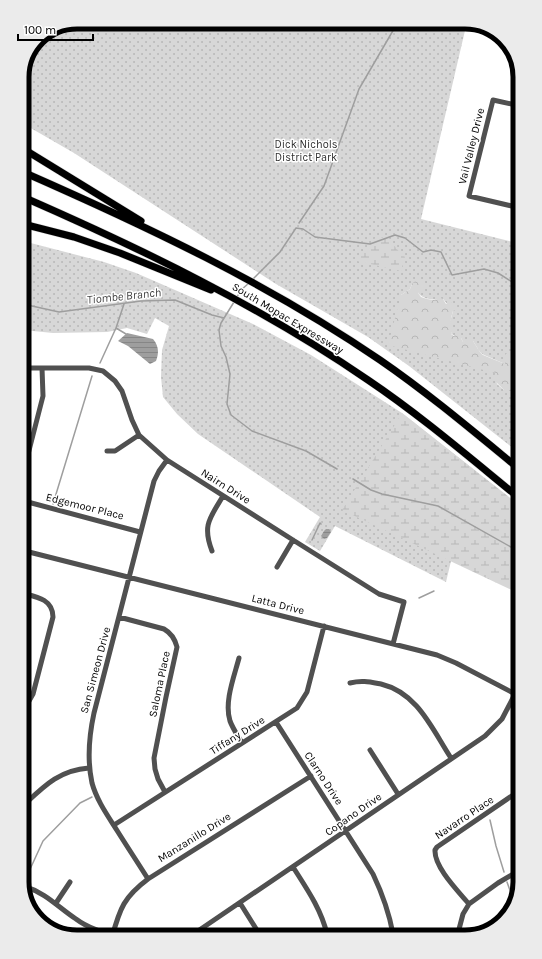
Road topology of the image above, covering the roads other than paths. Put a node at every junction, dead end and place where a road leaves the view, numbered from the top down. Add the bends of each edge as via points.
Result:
1 (513, 104) edge
2 (29, 152) edge
3 (29, 175) edge
4 (29, 200) edge
5 (513, 206) edge
6 (29, 226) edge
7 (150, 230) junction
8 (213, 289) junction
9 (29, 368) edge
10 (42, 368) junction
11 (139, 435) junction
12 (29, 451) edge
13 (107, 451) dead end
14 (167, 460) junction
15 (513, 464) edge
16 (513, 493) edge
17 (223, 496) junction
18 (29, 502) edge
19 (140, 532) junction
20 (293, 540) junction
21 (212, 551) dead end
22 (29, 552) edge
23 (277, 567) dead end
24 (129, 576) junction
25 (29, 595) edge
26 (119, 617) junction
27 (324, 626) junction
28 (393, 644) junction
29 (239, 658) dead end
30 (350, 683) dead end
31 (513, 693) edge
32 (29, 701) edge
33 (513, 701) edge
34 (276, 722) junction
35 (242, 743) junction
36 (370, 750) dead end
37 (451, 758) junction
38 (89, 768) junction
39 (310, 776) junction
40 (165, 792) junction
41 (398, 794) junction
42 (513, 795) edge
43 (29, 798) edge
44 (114, 825) junction
45 (346, 831) junction
46 (293, 867) junction
47 (513, 874) edge
48 (148, 878) junction
49 (70, 882) dead end
50 (30, 888) edge
51 (56, 903) junction
52 (240, 903) junction
53 (469, 904) junction
54 (94, 930) edge
55 (115, 930) edge
56 (200, 930) edge
57 (257, 930) edge
58 (326, 930) edge
59 (392, 930) edge
60 (459, 930) edge

1 - 5 street, Vail Valley Drive via 493,100 469,196
2 - 7 highway via 140,221
3 - 7 highway, South Mopac Expressway
4 - 8 highway, South Mopac Expressway via 114,238
6 - 8 highway via 74,237
7 - 15 highway, South Mopac Expressway via 266,290 341,334 449,412
8 - 16 highway, South Mopac Expressway via 252,309 368,380
9 - 10 street, Nairn Drive
10 - 11 street, Nairn Drive via 89,368 103,372 122,391
10 - 12 street via 43,396
11 - 13 street via 115,451
11 - 14 street, Nairn Drive
14 - 17 street, Nairn Drive
14 - 19 street, San Simeon Drive via 154,481
17 - 20 street, Nairn Drive
17 - 21 street via 208,522 207,537
18 - 19 street, Edgemoor Place
19 - 24 street, San Simeon Drive
20 - 23 street
20 - 28 street, Nairn Drive via 384,596 404,602
22 - 24 street, Latta Drive
24 - 26 street, San Simeon Drive
24 - 27 street, Latta Drive
25 - 32 street via 49,603 53,617
26 - 38 street, San Simeon Drive via 91,725
26 - 40 street, Saloma Place via 164,629 176,641 177,647 154,758 158,779
27 - 28 street, Latta Drive
27 - 34 street, Tiffany Drive via 305,696 297,708
28 - 31 street, Latta Drive via 456,663
29 - 35 street via 228,709 231,724
30 - 37 street via 364,680 387,686 410,698 421,710
33 - 37 street, Copano Drive via 494,728
34 - 35 street, Tiffany Drive
34 - 39 street, Clarno Drive
35 - 40 street, Tiffany Drive
36 - 41 street
37 - 41 street, Copano Drive
38 - 43 street via 78,768 58,775
38 - 44 street, San Simeon Drive via 103,810
39 - 45 street, Clarno Drive
39 - 48 street, Manzanillo Drive
40 - 44 street, Tiffany Drive
41 - 45 street, Copano Drive
42 - 53 street, Navarro Place via 435,850 436,861
44 - 48 street, San Simeon Drive
45 - 46 street, Copano Drive
45 - 59 street, Clarno Drive via 382,893
46 - 52 street, Copano Drive
46 - 58 street via 314,901
47 - 53 street
48 - 55 street, Manzanillo Drive via 135,888 123,904
49 - 51 street
50 - 51 street
51 - 54 street
52 - 56 street, Copano Drive
52 - 57 street
53 - 60 street

